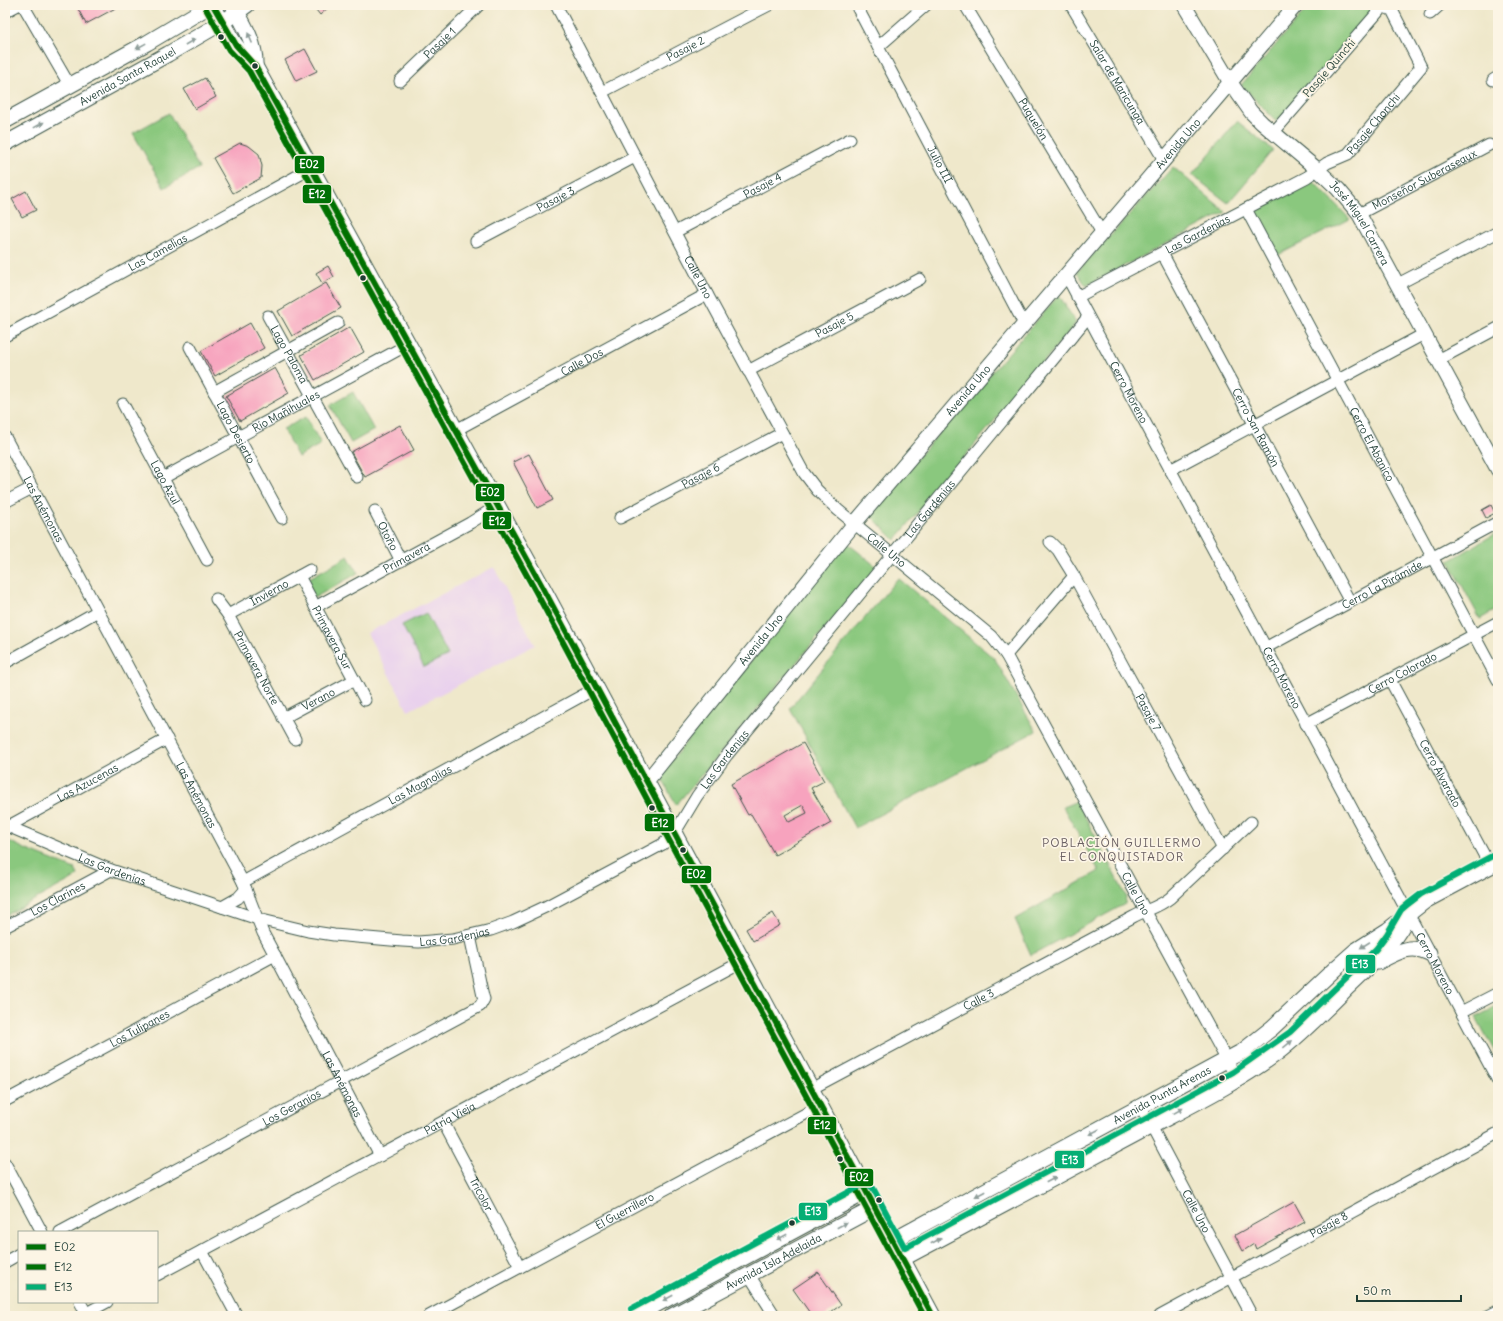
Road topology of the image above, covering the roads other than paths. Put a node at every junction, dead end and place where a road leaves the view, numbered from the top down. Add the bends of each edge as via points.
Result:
1 (18, 5) edge
2 (23, 5) edge
3 (212, 5) edge
4 (479, 5) edge
5 (556, 5) edge
6 (769, 5) edge
7 (856, 5) edge
8 (926, 5) edge
9 (965, 5) edge
10 (1071, 5) edge
11 (1184, 5) edge
12 (1440, 5) edge
13 (239, 7) edge
14 (1292, 7) edge
15 (1388, 7) edge
16 (5, 12) edge
17 (1430, 14) dead end
18 (223, 22) junction
19 (878, 48) junction
20 (255, 66) junction
21 (400, 81) dead end
22 (1230, 82) junction
23 (70, 86) junction
24 (602, 92) junction
25 (5, 121) edge
26 (1273, 133) junction
27 (850, 139) dead end
28 (5, 144) edge
29 (1489, 145) dead end
30 (635, 157) junction
31 (1164, 160) junction
32 (310, 169) junction
33 (1318, 170) junction
34 (1246, 209) junction
35 (1359, 214) junction
36 (675, 232) junction
37 (1498, 232) edge
38 (1102, 233) junction
39 (476, 241) dead end
40 (1162, 252) junction
41 (1066, 275) junction
42 (920, 279) dead end
43 (1398, 284) junction
44 (707, 294) junction
45 (1078, 297) junction
46 (268, 316) dead end
47 (1088, 316) junction
48 (338, 323) dead end
49 (1024, 324) junction
50 (1498, 328) edge
51 (1424, 334) junction
52 (5, 336) edge
53 (409, 344) junction
54 (190, 347) dead end
55 (287, 351) junction
56 (1438, 360) junction
57 (748, 371) junction
58 (1338, 380) junction
59 (214, 392) junction
60 (313, 397) junction
61 (123, 404) dead end
62 (1255, 425) junction
63 (456, 430) junction
64 (782, 433) junction
65 (5, 437) edge
66 (239, 437) junction
67 (1170, 470) junction
68 (1498, 470) edge
69 (357, 477) dead end
70 (163, 478) junction
71 (32, 488) junction
72 (5, 502) edge
73 (497, 506) junction
74 (375, 511) dead end
75 (282, 518) dead end
76 (620, 518) dead end
77 (1498, 522) edge
78 (854, 524) junction
79 (1050, 542) dead end
80 (893, 555) junction
81 (1432, 557) junction
82 (207, 560) dead end
83 (401, 561) junction
84 (310, 570) dead end
85 (299, 576) junction
86 (1074, 576) junction
87 (216, 599) dead end
88 (1350, 602) junction
89 (315, 607) junction
90 (98, 611) junction
91 (228, 615) junction
92 (1498, 622) edge
93 (1474, 635) junction
94 (1265, 648) junction
95 (1006, 655) junction
96 (5, 662) edge
97 (354, 680) junction
98 (1390, 680) junction
99 (1498, 680) edge
100 (596, 688) junction
101 (365, 700) dead end
102 (283, 718) junction
103 (1306, 724) junction
104 (167, 738) junction
105 (295, 739) dead end
106 (646, 782) junction
107 (1251, 822) dead end
108 (6, 826) edge
109 (674, 834) junction
110 (1223, 849) junction
111 (1494, 864) edge
112 (111, 870) junction
113 (245, 885) junction
114 (222, 907) junction
115 (1146, 910) junction
116 (1408, 914) junction
117 (258, 919) junction
118 (5, 927) edge
119 (470, 936) junction
120 (1429, 953) junction
121 (275, 955) junction
122 (742, 961) junction
123 (1369, 967) junction
124 (1498, 993) edge
125 (1461, 1012) junction
126 (1227, 1060) junction
127 (1237, 1079) junction
128 (340, 1080) junction
129 (1498, 1081) edge
130 (811, 1089) junction
131 (5, 1101) edge
132 (820, 1106) junction
133 (1141, 1107) junction
134 (443, 1122) junction
135 (1151, 1126) junction
136 (1498, 1134) edge
137 (380, 1156) junction
138 (5, 1163) edge
139 (866, 1192) junction
140 (874, 1208) junction
141 (41, 1231) edge
142 (62, 1231) edge
143 (892, 1241) junction
144 (202, 1251) junction
145 (18, 1255) edge
146 (902, 1259) junction
147 (5, 1262) edge
148 (520, 1267) junction
149 (158, 1274) edge
150 (749, 1275) junction
151 (1232, 1277) junction
152 (80, 1303) edge
153 (105, 1303) edge
154 (1498, 1310) edge
155 (83, 1315) edge
156 (238, 1316) edge
157 (430, 1316) edge
158 (635, 1316) edge
159 (672, 1316) edge
160 (775, 1316) edge
161 (933, 1316) edge
162 (1160, 1316) edge
163 (1252, 1316) edge
164 (1488, 1316) edge

1 - 16 street
2 - 23 street
3 - 18 main road
3 -> 23 main road, Avenida Santa Raquel
4 - 21 street, Pasaje 1
5 - 24 street, Calle Uno
6 - 24 street, Pasaje 2
7 - 19 street, Julio III
8 - 19 street
9 - 38 street, Puquelón
10 - 31 street, Salar de Maricunga
11 - 22 street, José Miguel Carrera
12 - 17 street
13 - 18 main road, Avenida Santa Raquel
20 -> 13 main road via 252,43
14 - 22 street, Avenida Uno
15 - 26 street, Pasaje Quinchi via 1381,8
15 - 33 street, Pasaje Chonchi via 1421,67 1348,154
18 - 20 main road via 240,51
28 -> 18 main road, Avenida Santa Raquel
19 - 49 street, Julio III
20 - 32 main road
22 - 26 street, José Miguel Carrera via 1251,112
22 - 31 street, Avenida Uno
23 - 25 main road, Avenida Santa Raquel
24 - 30 street, Calle Uno
26 - 33 street, José Miguel Carrera
27 - 36 street, Pasaje 4
29 - 35 street, Monseñor Suberaseaux
30 - 36 street, Calle Uno
30 - 39 street, Pasaje 3
31 - 38 street, Avenida Uno
32 - 52 street, Las Camelias
32 - 53 main road
33 - 34 street, Las Gardenias
33 - 35 street, José Miguel Carrera via 1338,188
34 - 40 street, Las Gardenias
34 - 58 street, Cerro El Abanico
35 - 43 street, José Miguel Carrera
36 - 44 street, Calle Uno
37 - 43 street
38 - 41 street, Avenida Uno
40 - 45 street, Las Gardenias
40 - 62 street, Cerro San Ramón
41 - 45 street, Cerro Moreno
41 - 49 street, Avenida Uno
42 - 57 street, Pasaje 5
43 - 51 street, José Miguel Carrera
44 - 57 street, Calle Uno
44 - 63 street, Calle Dos
45 - 47 street, Cerro Moreno
46 - 55 street, Lago Paloma
47 - 67 street, Cerro Moreno
47 - 80 street, Las Gardenias
48 - 55 street
49 - 78 street, Avenida Uno
50 - 56 street
51 - 56 street, José Miguel Carrera
51 - 58 street
53 - 60 street, Río Mañihuales
53 - 63 main road
54 - 59 street, Lago Desierto
55 - 59 street
55 - 60 street, Lago Paloma
56 - 68 street, José Miguel Carrera
57 - 64 street, Calle Uno
58 - 62 street
58 - 81 street, Cerro El Abanico
59 - 66 street, Lago Desierto
60 - 66 street, Río Mañihuales
60 - 69 street, Lago Paloma
61 - 70 street, Lago Azul
62 - 67 street
62 - 88 street, Cerro San Ramón
63 - 73 main road
64 - 76 street, Pasaje 6
64 - 78 street, Calle Uno via 810,482
65 - 71 street, Las Anémonas
66 - 70 street, Río Mañihuales
66 - 75 street, Lago Desierto
67 - 94 street, Cerro Moreno
70 - 82 street, Lago Azul
71 - 72 street
71 - 90 street, Las Anémonas
73 - 83 street, Primavera
73 - 100 main road
74 - 83 street, Otoño
77 - 81 street, Cerro La Pirámide
78 - 80 street, Calle Uno
78 - 106 street, Avenida Uno
79 - 86 street, Pasaje 7
80 - 95 street, Calle Uno via 991,636
80 - 109 street, Las Gardenias via 715,771
81 - 88 street, Cerro La Pirámide
81 - 93 street, Cerro El Abanico
83 - 89 street, Primavera
84 - 85 street, Invierno
85 - 89 street, Primavera Sur
85 - 91 street, Invierno
86 - 95 street
86 - 110 street, Pasaje 7
87 - 91 street, Primavera Norte
88 - 94 street, Cerro La Pirámide
89 - 97 street, Primavera Sur
90 - 96 street
90 - 104 street, Las Anémonas
91 - 102 street, Primavera Norte
92 - 93 street, Cerro Colorado
93 - 98 street, Cerro Colorado
93 - 99 street, Cerro El Abanico
94 - 103 street, Cerro Moreno
95 - 115 street, Calle Uno
97 - 101 street, Primavera Sur
97 - 102 street, Verano
98 - 103 street, Cerro Colorado
98 - 111 street, Cerro Alvarado
100 - 106 main road
100 - 113 street, Las Magnolias
102 - 105 street, Primavera Norte
103 - 116 street, Cerro Moreno
104 - 108 street, Las Azucenas
104 - 113 street, Las Anémonas
106 - 109 main road
107 - 110 street, Calle 3
108 - 112 street, Las Gardenias
109 - 119 street, Las Gardenias via 663,844 545,908
109 - 122 main road
110 - 115 street, Calle 3 via 1170,898
111 - 116 main road, Avenida Punta Arenas
112 - 114 street, Las Gardenias
112 - 118 street, Los Clarines
113 - 114 street via 238,898
113 - 117 street, Las Anémonas
114 - 117 street, Las Gardenias
115 - 126 street, Calle Uno
115 - 130 street, Calle 3
116 - 120 street, Cerro Moreno
116 - 123 main road, Avenida Punta Arenas via 1394,939
116 -> 126 main road, Avenida Punta Arenas via 1347,957 1272,1028
117 - 119 street, Las Gardenias via 308,931 368,940 419,942
117 - 121 street, Las Anémonas
119 - 128 street, Los Geranios via 484,999 480,1006
120 - 123 main road via 1408,948
120 - 125 street, Cerro Moreno
121 - 128 street, Las Anémonas
121 - 131 street, Los Tulipanes
122 - 130 main road
122 - 134 street, Patria Vieja
127 -> 123 main road, Avenida Punta Arenas via 1295,1038
124 - 125 street
125 - 129 street, Cerro Moreno
126 - 127 street, Calle Uno
126 - 133 main road, Avenida Punta Arenas
135 -> 127 main road, Avenida Punta Arenas
128 - 137 street, Las Anémonas
128 - 142 street, Los Geranios
130 - 132 main road
132 - 139 main road
132 - 148 street, El Guerrillero
133 - 135 street, Calle Uno
133 -> 143 main road, Avenida Punta Arenas
134 - 137 street, Patria Vieja
134 - 148 street, Tricolor
146 -> 135 main road, Avenida Punta Arenas
135 - 151 street, Calle Uno
136 - 151 street, Pasaje 8
137 - 144 street, Patria Vieja
138 - 141 street
139 - 140 main road
139 -> 158 main road
140 - 143 main road
150 -> 140 main road, Avenida Isla Adelaida
143 - 146 main road
144 - 149 street, Patria Vieja
144 - 156 street
145 - 147 street
146 - 161 main road
148 - 157 street, El Guerrillero
150 - 159 main road, Avenida Isla Adelaida
150 - 160 street
151 - 162 street, Pasaje 8
151 - 163 street, Calle Uno
152 - 155 street
153 - 155 street
154 - 164 street

